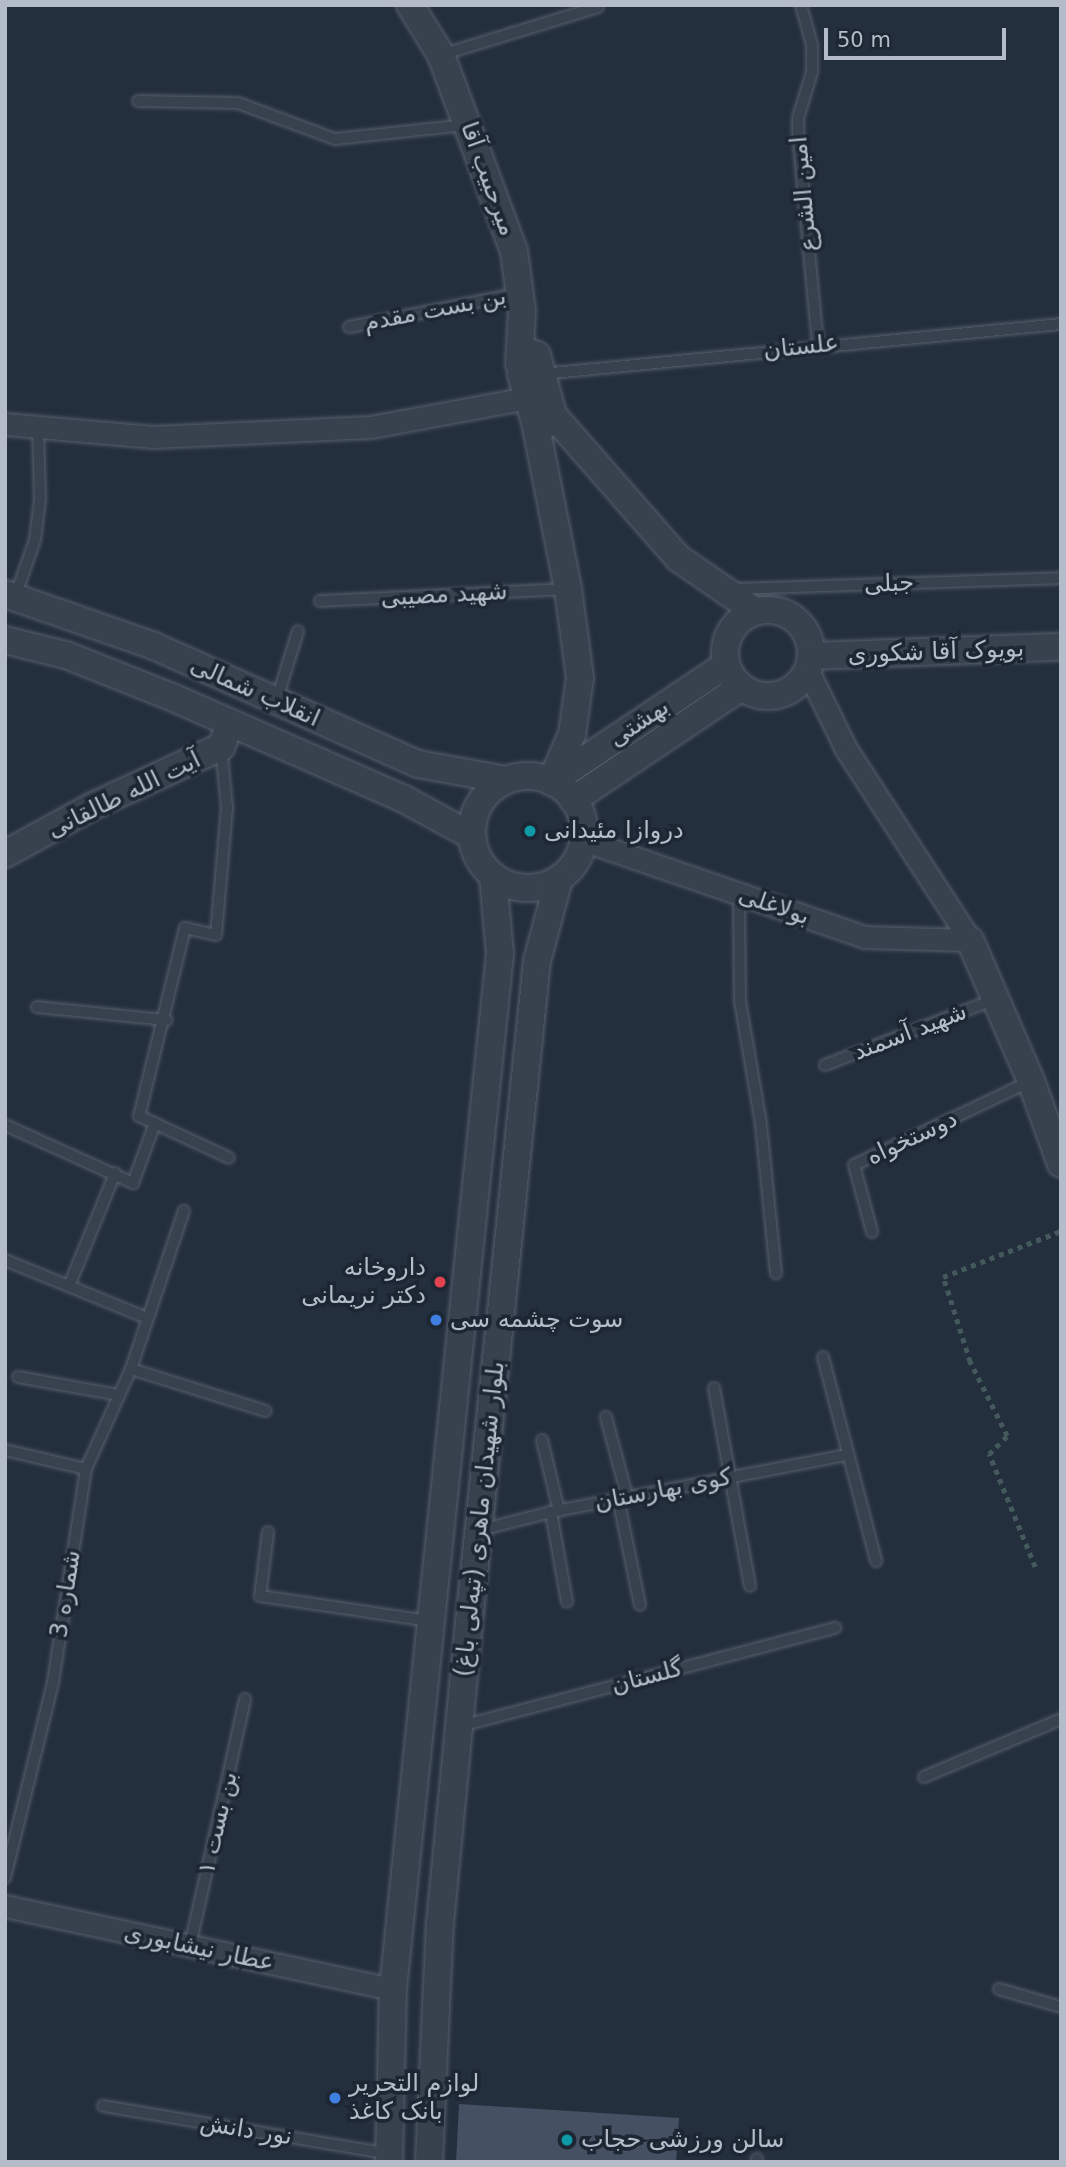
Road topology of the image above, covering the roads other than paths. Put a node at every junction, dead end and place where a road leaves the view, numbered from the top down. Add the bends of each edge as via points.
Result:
1 (410, 5) edge
2 (801, 5) edge
3 (598, 7) dead end
4 (441, 55) junction
5 (138, 101) dead end
6 (470, 124) junction
7 (521, 302) junction
8 (1061, 324) edge
9 (349, 327) dead end
10 (818, 345) junction
11 (533, 365) junction
12 (539, 412) junction
13 (5, 424) edge
14 (38, 427) junction
15 (1061, 578) edge
16 (568, 589) junction
17 (718, 590) junction
18 (10, 596) edge
19 (320, 601) dead end
20 (755, 611) junction
21 (298, 631) dead end
22 (5, 640) edge
23 (1061, 647) edge
24 (809, 663) junction
25 (726, 665) junction
26 (741, 687) junction
27 (276, 702) junction
28 (225, 736) junction
29 (507, 780) junction
30 (551, 782) junction
31 (573, 800) junction
32 (472, 836) junction
33 (583, 840) junction
34 (5, 854) edge
35 (493, 877) junction
36 (559, 879) junction
37 (739, 894) junction
38 (970, 940) junction
39 (995, 999) junction
40 (37, 1007) dead end
41 (166, 1020) junction
42 (825, 1065) dead end
43 (1031, 1081) junction
44 (155, 1123) junction
45 (5, 1125) edge
46 (229, 1158) dead end
47 (1061, 1164) edge
48 (115, 1173) junction
49 (184, 1211) dead end
50 (872, 1232) dead end
51 (5, 1260) edge
52 (776, 1273) dead end
53 (69, 1286) junction
54 (147, 1318) junction
55 (823, 1357) dead end
56 (131, 1369) junction
57 (18, 1377) dead end
58 (714, 1388) dead end
59 (119, 1395) junction
60 (266, 1411) dead end
61 (606, 1417) dead end
62 (542, 1440) dead end
63 (5, 1450) edge
64 (848, 1455) junction
65 (86, 1469) junction
66 (732, 1477) junction
67 (622, 1497) junction
68 (555, 1511) junction
69 (479, 1530) junction
70 (268, 1532) dead end
71 (876, 1561) dead end
72 (750, 1586) dead end
73 (567, 1602) dead end
74 (640, 1605) dead end
75 (430, 1621) junction
76 (835, 1628) dead end
77 (245, 1699) dead end
78 (1061, 1719) edge
79 (459, 1726) junction
80 (924, 1777) dead end
81 (5, 1878) edge
82 (5, 1906) edge
83 (190, 1946) junction
84 (393, 1989) junction
85 (999, 1989) dead end
86 (1061, 2007) edge
87 (103, 2106) dead end
88 (389, 2158) edge
89 (429, 2162) edge

1 - 4 street, میرحبیب آقا
2 - 10 lane, امین الشرع via 812,45 812,72 797,118
3 - 4 lane
4 - 6 street, میرحبیب آقا
5 - 6 lane via 238,103 335,139
6 - 7 street, میرحبیب آقا via 514,251
7 - 9 lane, بن بست مقدم
7 - 11 street, میرحبیب آقا
8 - 10 lane, علستان
10 - 11 lane, علستان
11 - 12 street, میرحبیب آقا
12 - 14 street via 153,437
12 - 16 street, میرحبیب آقا
12 - 17 street via 678,558
13 - 14 street
14 - 18 lane via 40,499 35,540
15 - 17 lane, جبلی
16 - 19 lane, شهید مصیبی
16 - 30 street, میرحبیب آقا via 580,678 572,734
17 - 20 street
18 - 27 street, انقلاب شمالی via 154,646
20 - 24 street via 783,612 794,619 804,629
20 - 25 street via 733,626 727,638
21 - 27 lane
22 - 28 street, انقلاب شمالی via 65,656
23 - 24 street, بویوک آقا شکوری
24 - 26 street via 800,681 779,695 753,694
24 - 38 street via 846,749
25 - 26 street
25 - 30 street, بهشتی
26 - 31 street, بهشتی
27 - 29 street, انقلاب شمالی via 418,764
28 - 32 street, انقلاب شمالی via 390,792
28 - 34 street, آیت الله طالقانی
28 - 41 lane via 227,807 216,935 185,928
29 - 30 street via 529,776
29 - 32 street via 480,803
30 - 31 street
31 - 33 street
32 - 35 street via 475,852
33 - 36 street via 575,862
33 - 37 street, بولاغلی
35 - 36 street via 526,888
35 - 75 street, بلوار شهیدان ماهری (تپه‌لی باغ) via 500,954 461,1362
36 - 69 street, بلوار شهیدان ماهری (تپه‌لی باغ) via 537,961
37 - 38 street, بولاغلی via 864,937
37 - 52 lane via 740,1001 761,1124
38 - 39 street
39 - 42 lane, شهید آسمند
39 - 43 street
40 - 41 lane
41 - 44 lane via 139,1116
43 - 47 street
43 - 50 lane, دوستخواه via 854,1165
44 - 46 lane
44 - 48 lane via 133,1183
45 - 48 lane
48 - 53 lane
49 - 54 lane, شماره 3
51 - 53 lane
53 - 54 lane
54 - 56 lane, شماره 3
55 - 64 lane
56 - 59 lane, شماره 3
56 - 60 lane
57 - 59 lane
58 - 66 lane
59 - 65 lane, شماره 3
61 - 67 lane
62 - 68 lane
63 - 65 lane
64 - 66 lane, کوی بهارستان
64 - 71 lane
65 - 81 lane, شماره 3 via 52,1682
66 - 67 lane, کوی بهارستان
66 - 72 lane
67 - 68 lane, کوی بهارستان
67 - 74 lane
68 - 69 lane, کوی بهارستان
68 - 73 lane
69 - 79 street, بلوار شهیدان ماهری (تپه‌لی باغ)
70 - 75 lane via 260,1596
75 - 84 street, بلوار شهیدان ماهری (تپه‌لی باغ)
76 - 79 lane, گلستان
77 - 83 lane, بن بست ۱
78 - 80 lane
79 - 89 street, بلوار شهیدان ماهری (تپه‌لی باغ) via 440,1924
82 - 83 street, عطار نیشابوری
83 - 84 street, عطار نیشابوری
84 - 88 street, بلوار شهیدان ماهری (تپه‌لی باغ)
85 - 86 lane
87 - 88 lane, نور دانش

